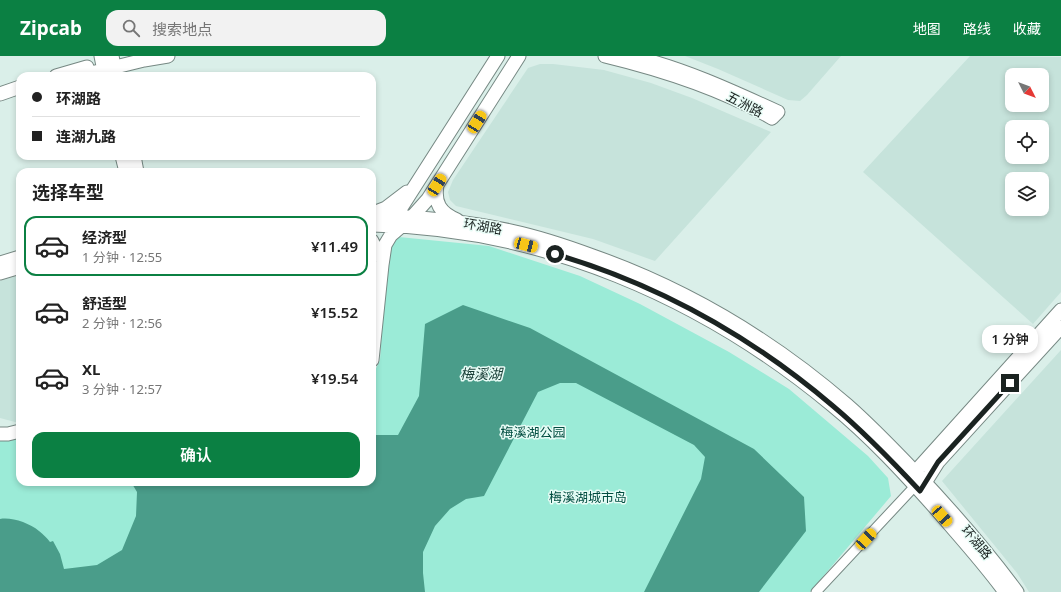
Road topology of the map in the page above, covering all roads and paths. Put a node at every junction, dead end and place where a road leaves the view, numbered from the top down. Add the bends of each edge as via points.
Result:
1 (168, 56) edge
2 (519, 56) edge
3 (527, 56) edge
4 (605, 56) edge
5 (631, 56) edge
6 (138, 58) edge
7 (495, 59) edge
8 (108, 66) edge
9 (88, 72) edge
10 (509, 72) junction
11 (16, 88) edge
12 (0, 94) edge
13 (16, 95) edge
14 (0, 101) edge
15 (421, 178) junction
16 (437, 185) junction
17 (376, 212) edge
18 (376, 215) edge
19 (402, 222) junction
20 (463, 222) junction
21 (376, 225) edge
22 (376, 245) edge
23 (381, 250) junction
24 (16, 258) edge
25 (0, 262) edge
26 (16, 268) edge
27 (0, 273) edge
28 (376, 287) edge
29 (1061, 310) edge
30 (376, 311) edge
31 (1061, 327) edge
32 (0, 425) edge
33 (16, 426) edge
34 (16, 432) edge
35 (0, 434) edge
36 (915, 472) junction
37 (920, 486) junction
38 (816, 592) edge
39 (1005, 592) edge
40 (1017, 592) edge

1 - 6 main road
2 - 10 main road
3 - 10 main road
4 - 5 main road, 五洲路 via 682,78 732,97 772,118 778,112 692,75
6 - 8 main road
7 - 15 main road
8 - 9 main road
10 - 16 main road
11 - 12 main road
13 - 14 main road
15 - 17 main road via 399,200
15 - 19 main road
16 - 19 main road via 428,199
16 - 20 main road via 437,204 450,218
18 - 19 main road, 环湖路
19 - 20 main road, 环湖路
19 - 21 main road, 环湖路
19 - 23 main road
19 - 37 main road, 环湖路 via 479,235 545,250 621,277 686,307 749,344 803,382
20 - 36 main road, 环湖路 via 568,247 625,267 681,292 783,354 820,382 874,430
22 - 23 main road
23 - 28 main road
23 - 30 main road
24 - 25 main road
26 - 27 main road
29 - 36 main road
31 - 37 main road via 938,462
32 - 33 main road
34 - 35 main road
36 - 37 main road
37 - 38 street
37 - 39 main road, 环湖路
37 - 40 main road, 环湖路 via 981,546

